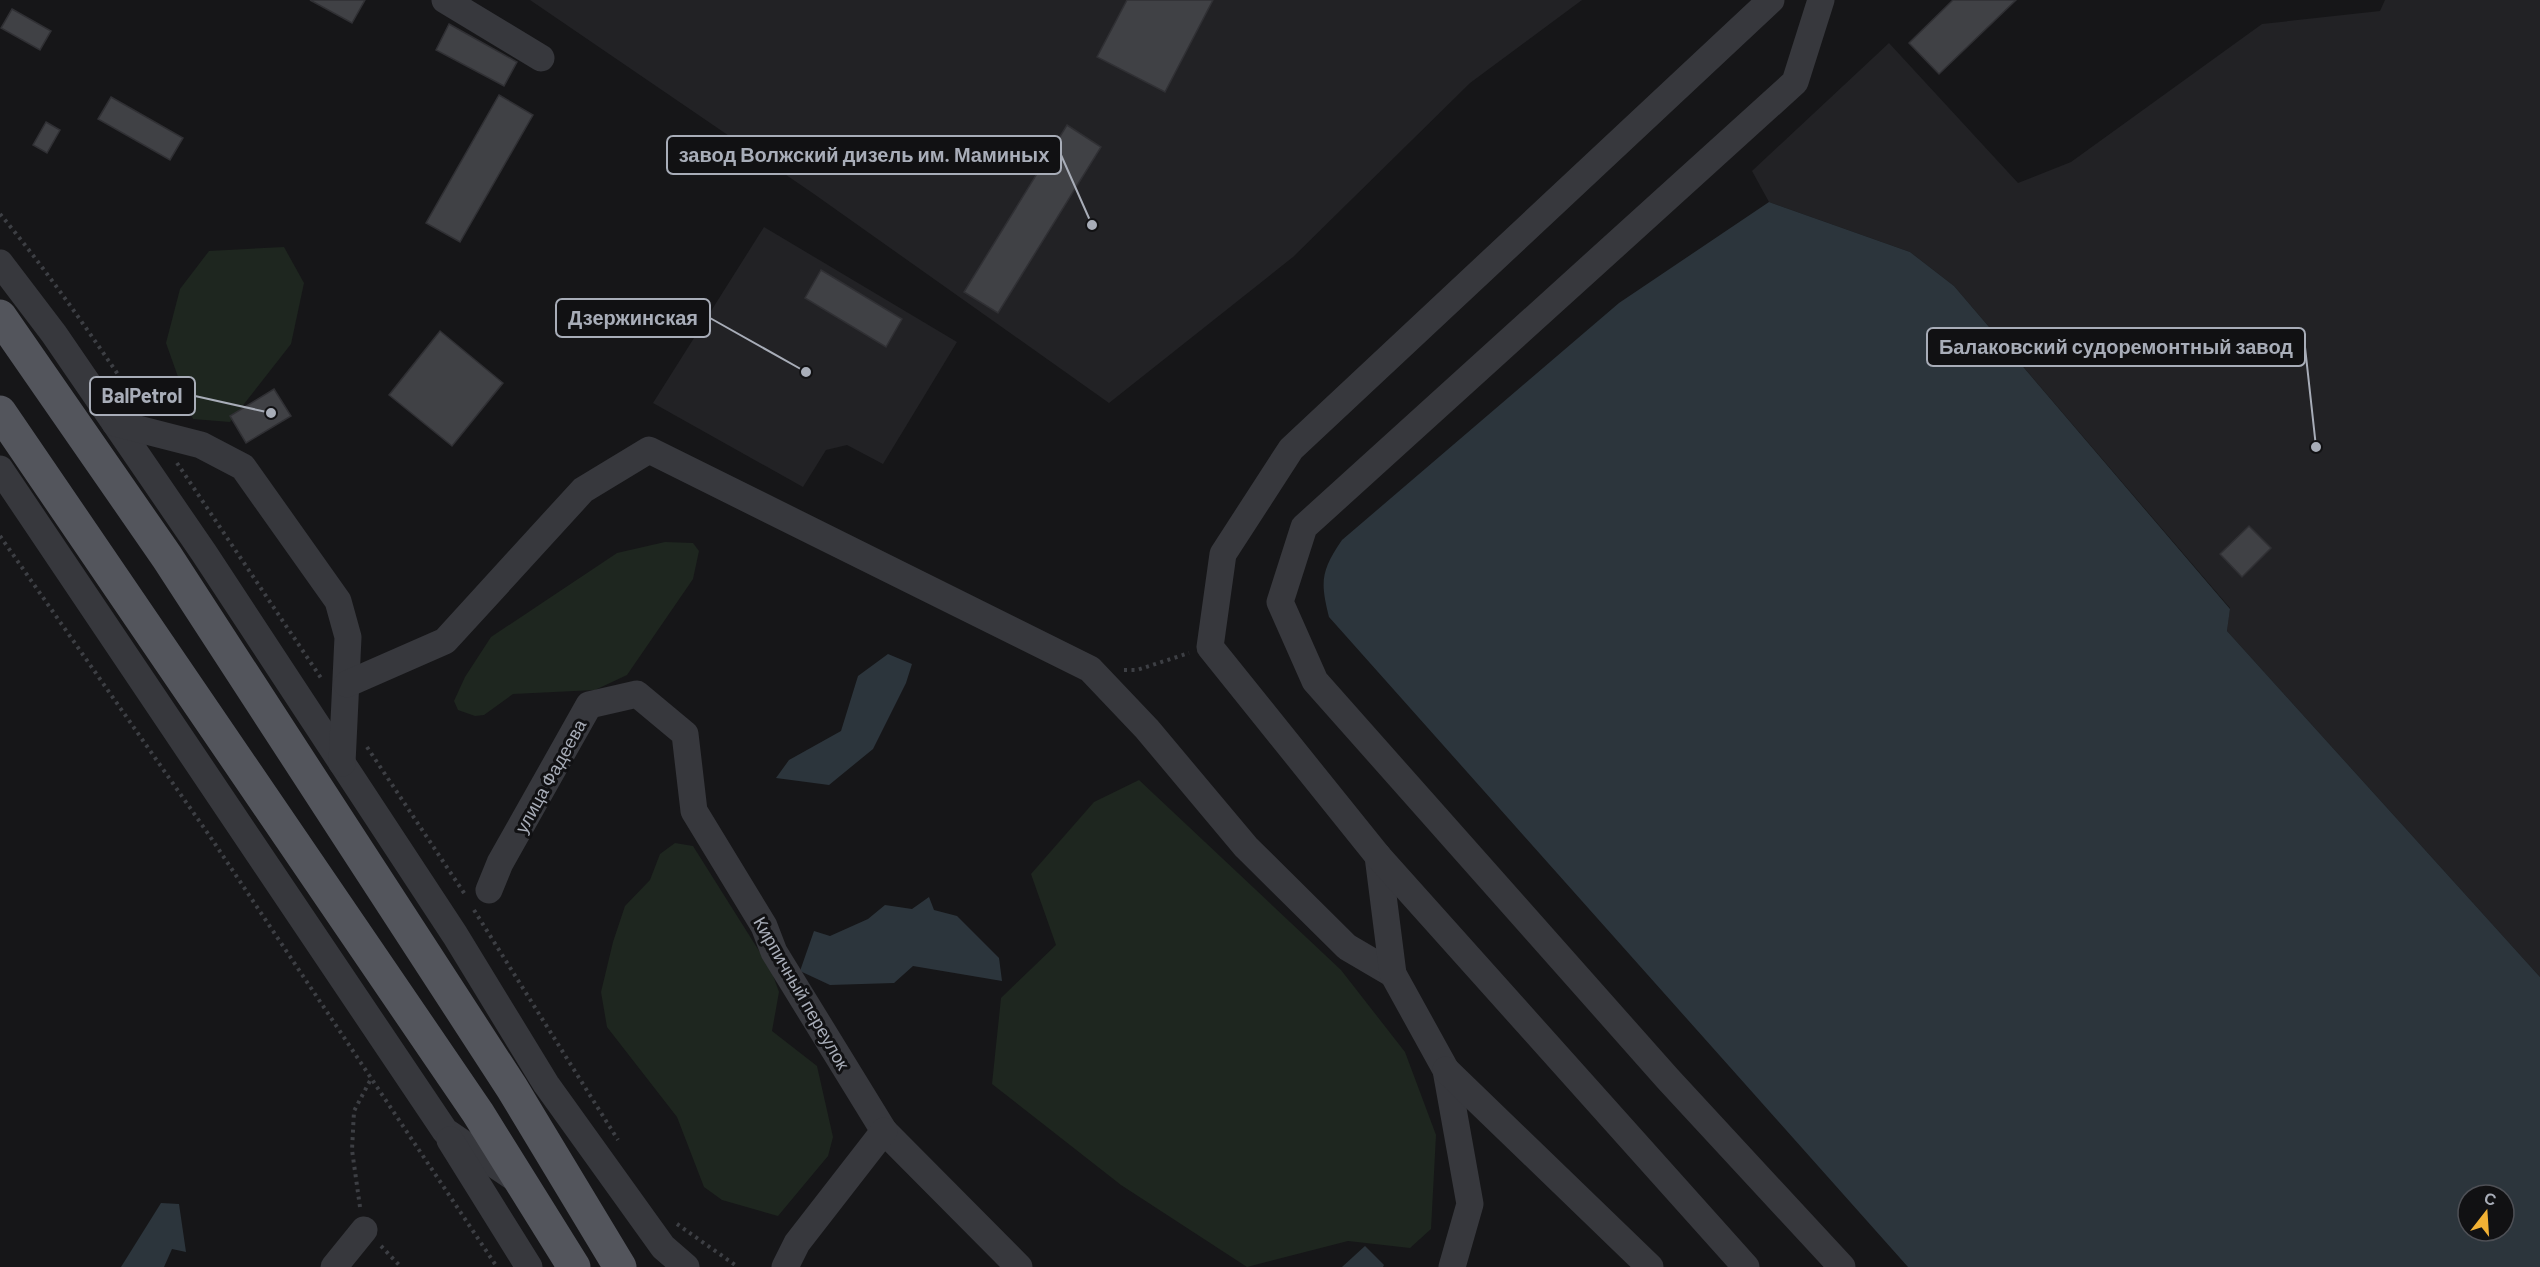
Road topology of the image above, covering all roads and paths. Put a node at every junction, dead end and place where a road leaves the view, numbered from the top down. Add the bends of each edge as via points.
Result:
1 (445, 0) edge
2 (1771, 0) edge
3 (1821, 0) edge
4 (541, 58) dead end
5 (0, 263) edge
6 (0, 316) edge
7 (0, 412) edge
8 (115, 423) junction
9 (0, 469) edge
10 (0, 536) edge
11 (1210, 647) junction
12 (1090, 669) junction
13 (347, 684) junction
14 (637, 694) joint
15 (342, 762) junction
16 (1378, 856) junction
17 (489, 890) dead end
18 (1393, 974) junction
19 (1446, 1070) junction
20 (372, 1077) junction
21 (546, 1084) junction
22 (445, 1131) junction
23 (884, 1131) junction
24 (548, 1149) junction
25 (521, 1183) junction
26 (364, 1230) junction
27 (334, 1267) edge
28 (401, 1267) edge
29 (497, 1267) edge
30 (529, 1267) edge
31 (574, 1267) edge
32 (620, 1267) edge
33 (686, 1267) edge
34 (785, 1267) edge
35 (1019, 1267) edge
36 (1452, 1267) edge
37 (1650, 1267) edge
38 (1746, 1267) edge
39 (1842, 1267) edge

1 - 4 street
2 - 11 street via 1291,449 1223,554
3 - 39 street via 1795,82 1304,527 1280,602 1315,681 1668,1079
5 - 8 street
6 - 24 main road via 167,557
7 - 25 main road via 478,1113
8 - 13 street via 201,445 243,467 338,601 348,637
8 - 15 street
9 - 22 street
10 - 20 path
11 - 12 path via 1137,670
11 - 16 street
12 - 13 street via 649,450 583,490 445,641
12 - 18 street via 1147,729 1246,846 1347,947
13 - 15 street
14 - 17 street, улица Фадеева via 589,705 500,863
14 - 23 street, Кирпичный переулок via 686,734 694,811 764,926 774,952
15 - 21 street
16 - 18 street
16 - 38 street
18 - 19 street
19 - 36 street via 1470,1204
19 - 37 street
20 - 26 path via 354,1111 352,1150
20 - 29 path
21 - 24 street
21 - 33 street via 663,1246
22 - 25 street
22 - 30 street
23 - 34 street via 797,1243
23 - 35 street, Кирпичный переулок
24 - 32 main road
25 - 31 main road
26 - 27 street
26 - 28 path

